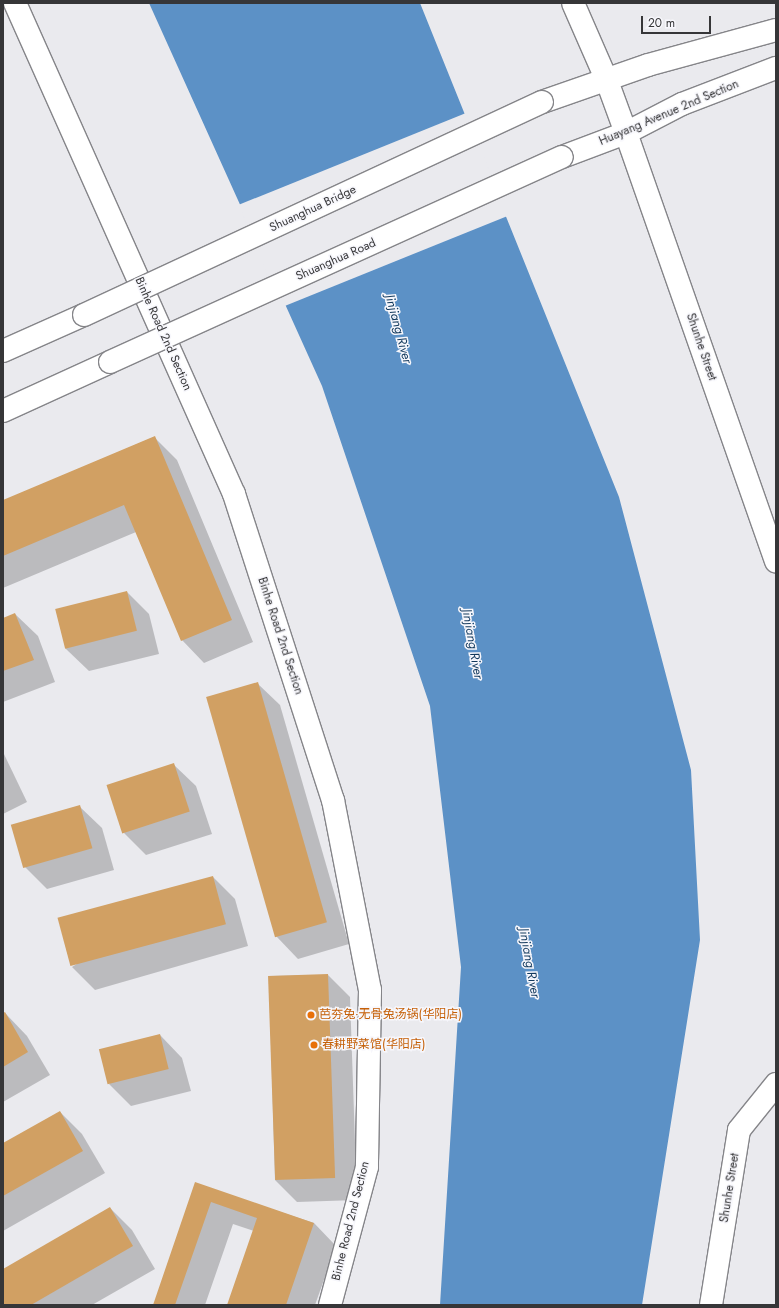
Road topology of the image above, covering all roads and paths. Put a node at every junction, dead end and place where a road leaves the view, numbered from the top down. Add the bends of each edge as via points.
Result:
1 (15, 3) edge
2 (573, 3) edge
3 (776, 30) edge
4 (776, 68) edge
5 (607, 81) junction
6 (626, 133) junction
7 (562, 157) joint
8 (3, 351) edge
9 (3, 412) edge
10 (776, 561) edge
11 (776, 1084) edge
12 (330, 1305) edge
13 (711, 1305) edge

1 - 12 street, Binhe Road 2nd Section via 234,494 333,800 370,990 367,1167
2 - 5 street, Shunhe Street
3 - 5 street via 648,65
4 - 6 street, Huayang Avenue 2nd Section via 682,104
5 - 6 street, Shunhe Street
5 - 8 street, Shuanghua Bridge, bridge via 542,102
6 - 7 street, Huayang Avenue 2nd Section
6 - 10 street, Shunhe Street
7 - 9 street, Shuanghua Road, bridge
11 - 13 street, Shunhe Street via 739,1130

